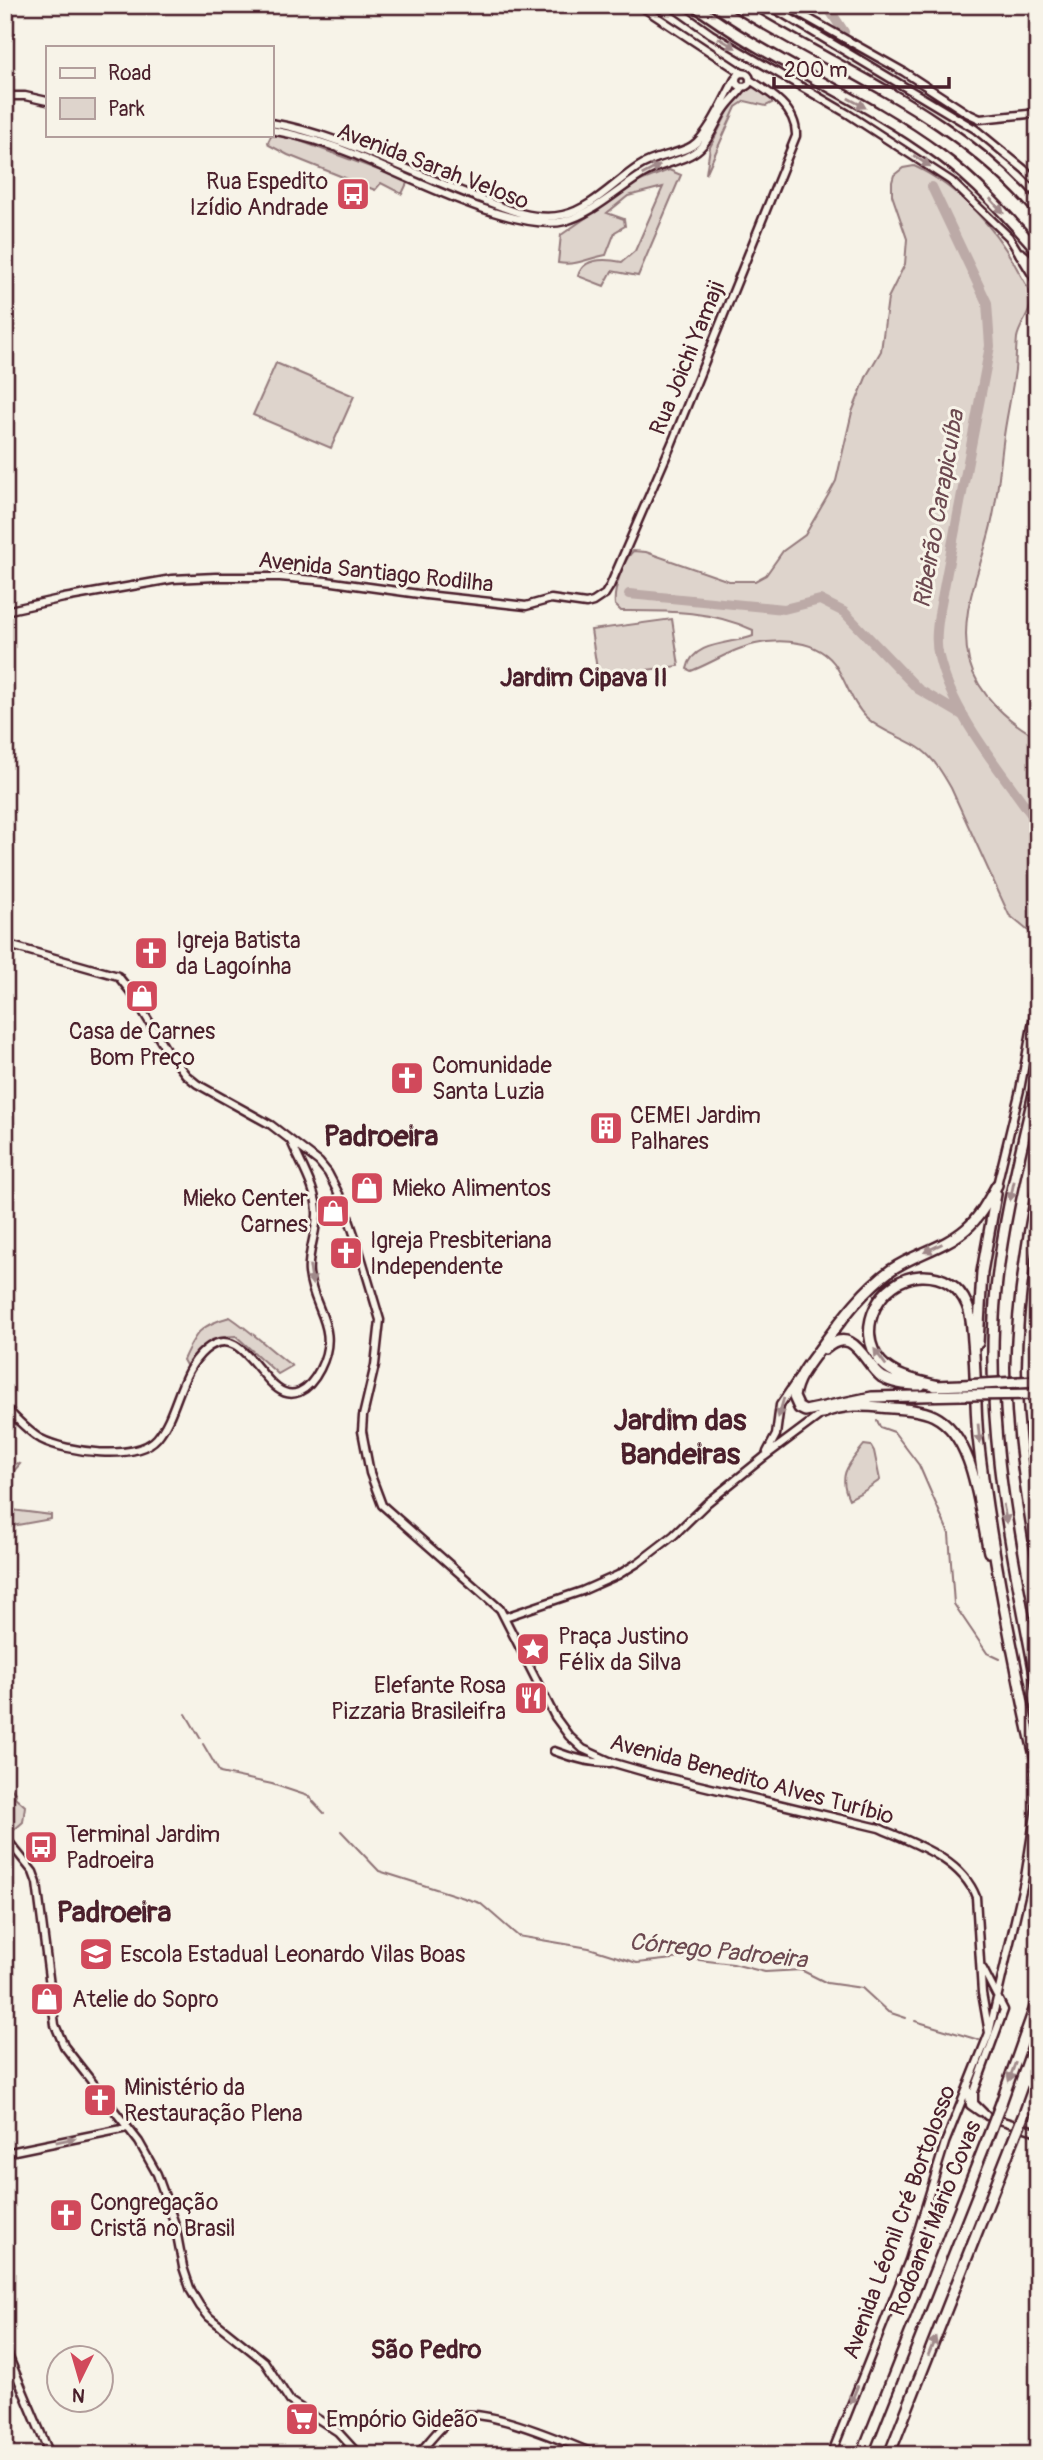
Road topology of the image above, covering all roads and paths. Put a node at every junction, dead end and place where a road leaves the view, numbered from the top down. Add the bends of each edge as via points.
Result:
1 (639, 5) edge
2 (670, 5) edge
3 (694, 5) edge
4 (734, 5) edge
5 (768, 5) edge
6 (785, 5) edge
7 (742, 73) junction
8 (735, 79) junction
9 (750, 80) junction
10 (743, 87) junction
11 (5, 96) edge
12 (46, 101) edge
13 (1038, 113) edge
14 (273, 123) edge
15 (273, 131) edge
16 (1038, 183) edge
17 (1038, 211) edge
18 (1038, 251) edge
19 (1021, 254) junction
20 (1038, 268) edge
21 (1038, 284) edge
22 (536, 604) joint
23 (5, 611) edge
24 (5, 944) edge
25 (1038, 994) edge
26 (1038, 1076) edge
27 (290, 1139) junction
28 (997, 1185) junction
29 (1038, 1186) edge
30 (1038, 1331) edge
31 (808, 1364) junction
32 (976, 1376) junction
33 (1038, 1381) edge
34 (939, 1386) junction
35 (962, 1390) junction
36 (1038, 1396) edge
37 (843, 1405) junction
38 (5, 1407) edge
39 (823, 1413) joint
40 (764, 1457) junction
41 (1038, 1564) edge
42 (1004, 1610) junction
43 (505, 1617) junction
44 (1038, 1690) edge
45 (554, 1751) dead end
46 (1034, 1753) junction
47 (614, 1763) junction
48 (1038, 1766) edge
49 (5, 1838) edge
50 (980, 1964) junction
51 (1038, 1994) edge
52 (997, 1999) junction
53 (985, 2007) junction
54 (989, 2033) junction
55 (1038, 2074) edge
56 (968, 2082) junction
57 (987, 2116) junction
58 (127, 2128) junction
59 (1038, 2132) edge
60 (5, 2153) edge
61 (5, 2348) edge
62 (50, 2455) edge
63 (359, 2455) edge
64 (417, 2455) edge
65 (598, 2455) edge
66 (831, 2455) edge
67 (862, 2455) edge
68 (889, 2455) edge

1 - 7 main road
2 -> 19 main road via 939,172 975,202
3 -> 18 highway via 938,153 972,180
4 - 17 highway via 923,111 998,169
5 - 16 main road via 975,128
6 - 13 main road via 980,119
7 - 8 main road
7 - 9 main road
8 - 10 main road
8 - 14 main road, Avenida Sarah Veloso via 694,145 653,158 583,207 555,216 529,215 499,206 355,148
9 - 10 main road
9 - 22 main road, Rua Joichi Yamaji via 790,114 796,127 792,149 672,443 605,594 586,604 555,599
15 -> 10 main road, Avenida Sarah Veloso via 336,148 497,213 551,223 577,217 657,166 693,154
11 - 12 main road
19 - 20 highway
19 - 21 main road
22 - 23 main road, Avenida Santiago Rodilha via 241,576 172,579
24 - 27 main road, Avenida Benedito Alves Turíbio via 118,976 186,1075
25 - 28 main road
26 -> 44 highway via 999,1263 992,1370 1002,1499
27 -> 38 main road via 316,1206 309,1271 328,1333 320,1370 306,1388 280,1392 235,1345 226,1342 207,1348 200,1356 159,1436 142,1447 74,1450 35,1435
27 - 43 main road, Avenida Benedito Alves Turíbio via 319,1161 338,1192 380,1320 362,1431 377,1495 382,1505
28 -> 31 highway via 965,1230 879,1279
28 - 32 highway via 982,1272
29 - 41 highway via 1021,1284 1016,1366 1022,1456
30 - 36 highway
31 - 34 highway via 831,1343 849,1342 889,1380
31 - 37 highway via 794,1392 795,1403 805,1410
31 -> 40 main road via 780,1405 773,1445
34 -> 32 highway via 890,1370 874,1351 874,1308 883,1293 901,1280 938,1278 961,1293 970,1316
32 -> 42 highway via 978,1436
33 - 35 highway, bridge
34 - 35 highway
35 - 36 highway, bridge
35 - 37 highway via 860,1398
37 - 39 highway
37 - 42 highway via 924,1412 947,1425 960,1441
39 - 40 main road
40 - 43 main road via 629,1569 582,1591
42 - 46 highway
43 - 47 main road, Avenida Benedito Alves Turíbio via 563,1730 583,1749
45 - 47 main road
46 - 48 highway
46 - 52 main road, Avenida Léonil Cré Bortolosso via 1036,1808
47 - 50 main road, Avenida Benedito Alves Turíbio via 860,1822 940,1857 974,1890
49 - 58 main road via 37,1883 55,2025 64,2046
50 - 52 main road, Avenida Benedito Alves Turíbio
50 - 53 main road, Avenida Benedito Alves Turíbio
51 -> 67 highway, Rodoanel Mário Covas, bridge via 1001,2104
52 - 53 main road via 989,1999
52 - 54 main road, Avenida Léonil Cré Bortolosso
52 - 57 main road via 1003,2005 1003,2015 974,2092 974,2103
53 - 54 main road, Avenida Benedito Alves Turíbio
54 - 56 main road, Avenida Léonil Cré Bortolosso
68 -> 55 highway, Rodoanel Mário Covas, bridge
56 - 57 main road via 970,2105
56 -> 66 main road, Avenida Léonil Cré Bortolosso via 909,2260
57 - 59 main road
60 -> 58 main road
58 - 63 main road via 139,2142 168,2200 183,2267 200,2306 264,2361 290,2401 338,2432
61 - 62 main road
64 - 65 main road via 453,2418 471,2414

